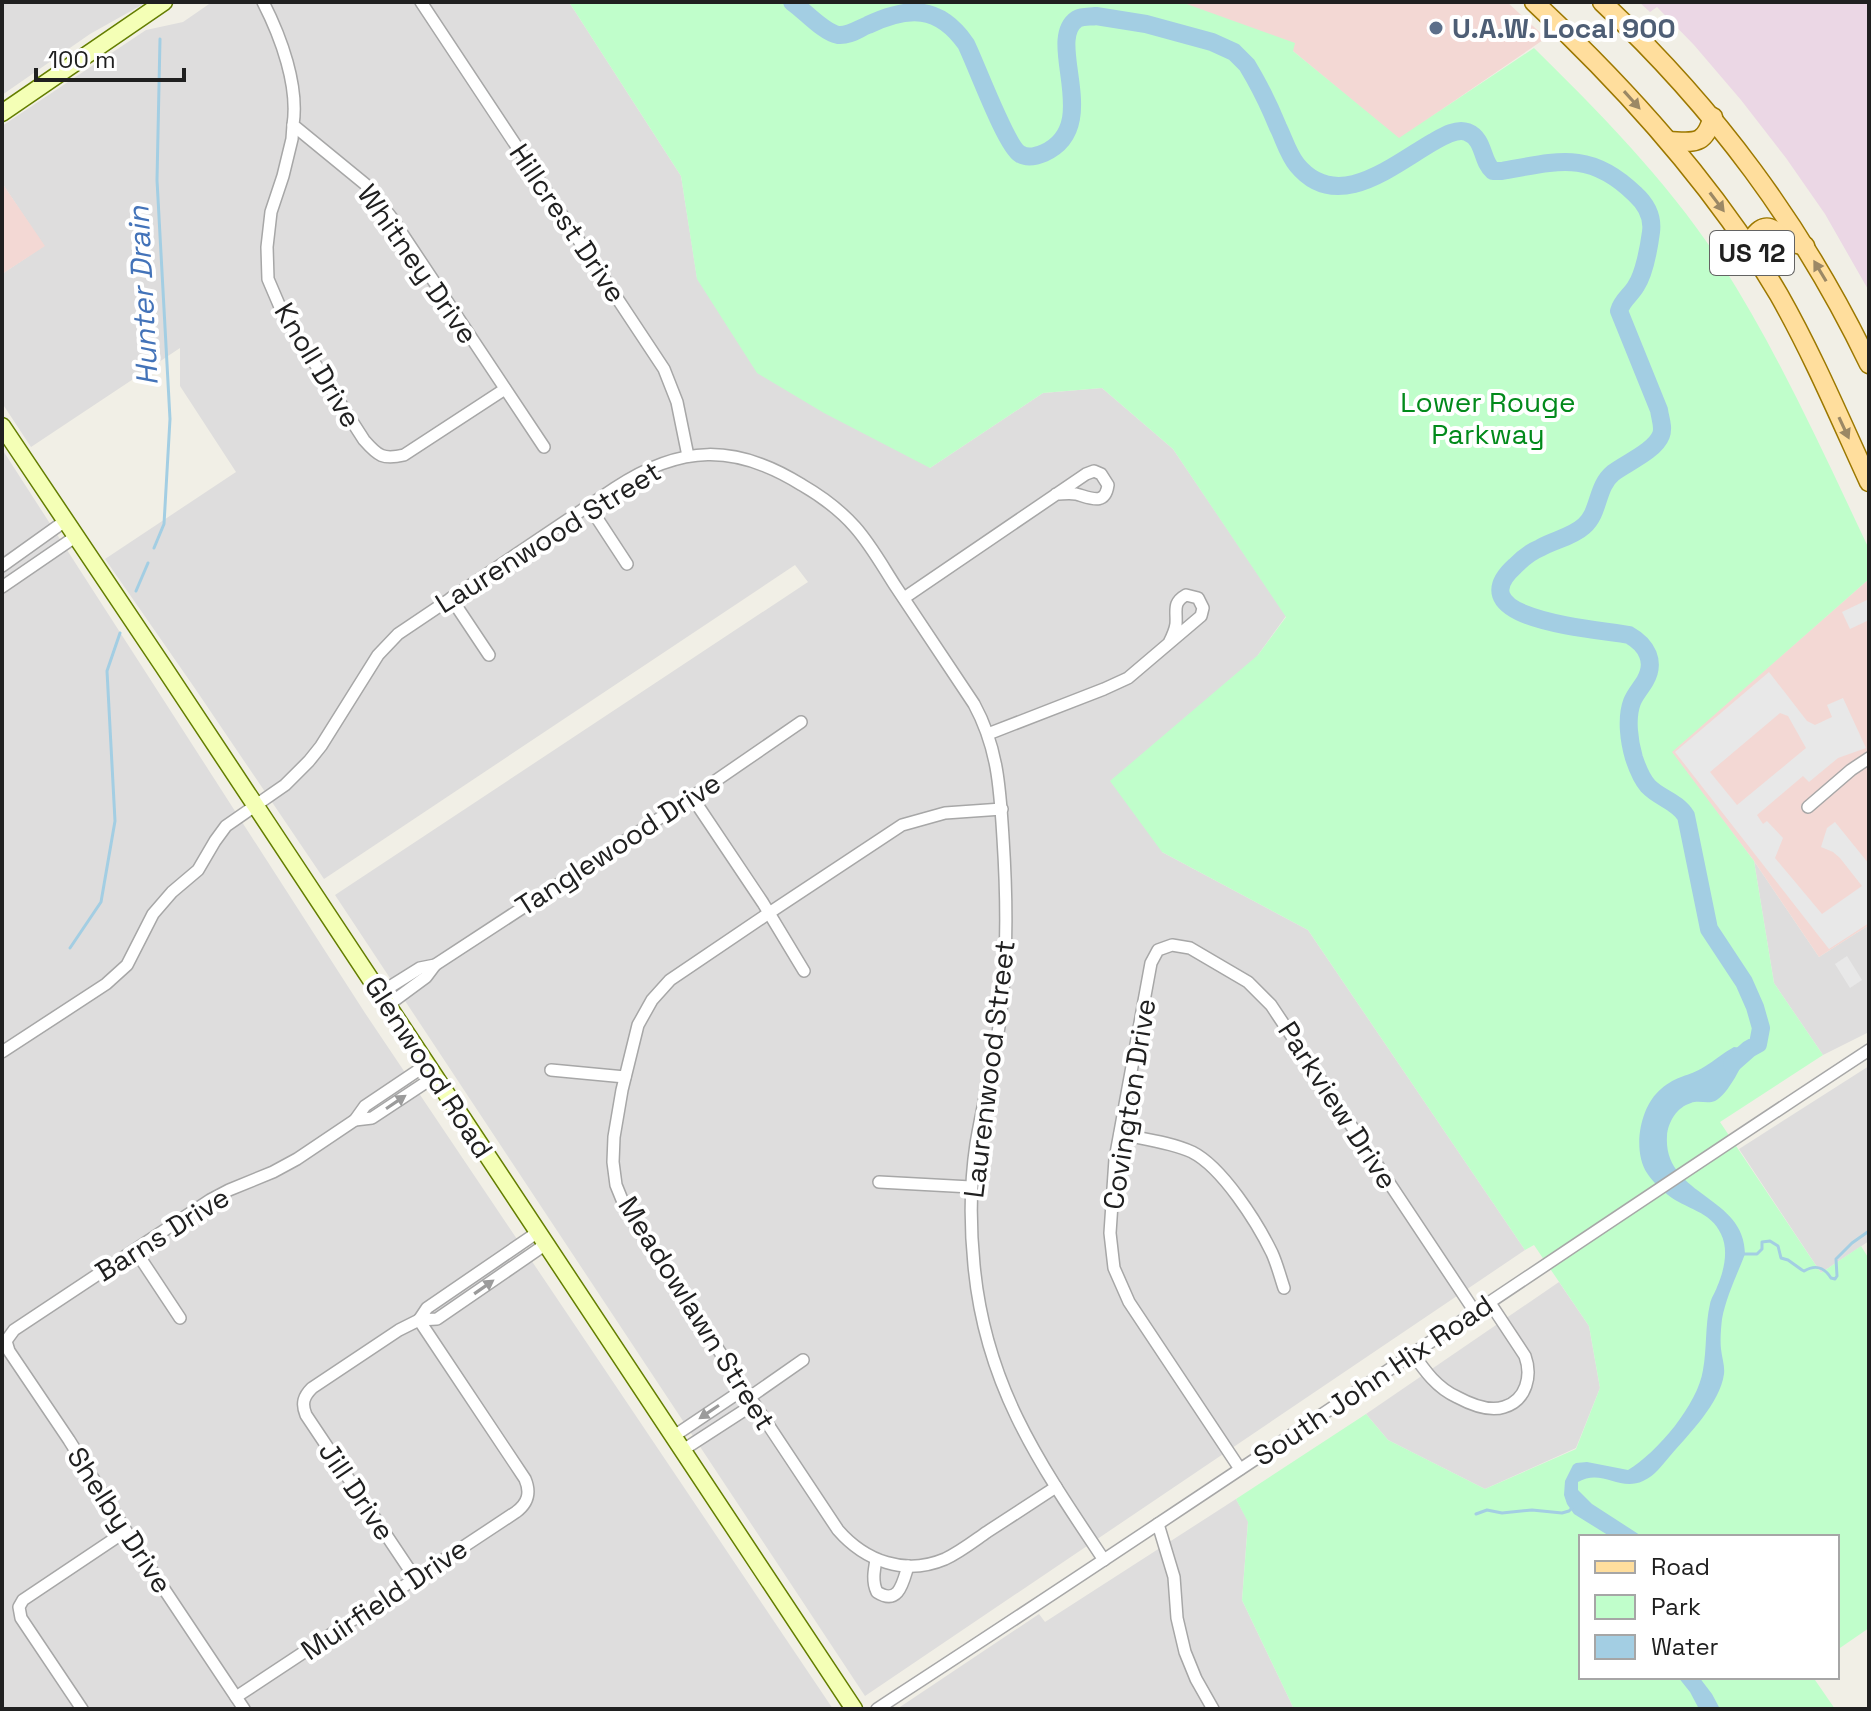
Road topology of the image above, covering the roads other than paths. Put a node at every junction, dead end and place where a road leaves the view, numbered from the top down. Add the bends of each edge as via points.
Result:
1 (164, 2) edge
2 (263, 2) edge
3 (421, 2) edge
4 (1602, 2) edge
5 (1541, 5) edge
6 (2, 113) edge
7 (1713, 117) junction
8 (293, 125) junction
9 (1669, 141) junction
10 (1748, 246) junction
11 (1805, 246) junction
12 (1869, 364) edge
13 (505, 389) junction
14 (2, 426) edge
15 (544, 447) dead end
16 (688, 456) junction
17 (1869, 482) edge
18 (1056, 494) dead end
19 (589, 506) junction
20 (65, 521) junction
21 (75, 537) junction
22 (12, 558) junction
23 (627, 564) dead end
24 (2, 566) edge
25 (23, 572) junction
26 (2, 587) edge
27 (451, 598) junction
28 (904, 598) junction
29 (1169, 643) dead end
30 (489, 655) dead end
31 (801, 722) dead end
32 (988, 734) junction
33 (1869, 758) edge
34 (692, 797) junction
35 (255, 806) junction
36 (1808, 807) dead end
37 (1002, 809) junction
38 (769, 913) junction
39 (1162, 947) joint
40 (804, 971) dead end
41 (384, 999) junction
42 (1869, 1050) edge
43 (2, 1052) edge
44 (551, 1070) dead end
45 (430, 1071) junction
46 (625, 1077) junction
47 (1120, 1134) junction
48 (879, 1182) dead end
49 (971, 1187) junction
50 (542, 1238) junction
51 (135, 1250) junction
52 (1284, 1288) dead end
53 (1490, 1303) junction
54 (1475, 1312) junction
55 (180, 1318) dead end
56 (419, 1320) junction
57 (14, 1330) joint
58 (1413, 1354) junction
59 (803, 1360) dead end
60 (749, 1397) junction
61 (678, 1443) junction
62 (1240, 1469) junction
63 (1056, 1487) junction
64 (1158, 1524) junction
65 (126, 1531) junction
66 (876, 1560) junction
67 (1104, 1560) junction
68 (908, 1566) junction
69 (415, 1578) junction
70 (236, 1697) junction
71 (82, 1709) edge
72 (244, 1709) edge
73 (854, 1709) edge
74 (877, 1709) edge
75 (1213, 1709) edge

1 - 6 street
2 - 8 street via 285,55
3 - 16 street, Hillcrest Drive via 664,369
4 - 7 main road, US 12
5 -> 9 main road, US 12
7 - 9 main road via 1704,138
7 - 11 main road, US 12
8 - 13 street, Whitney Drive via 365,184
8 - 13 street, Knoll Drive via 271,212 268,279 283,314 364,440 379,455 404,455
9 -> 10 main road, US 12
10 - 11 main road via 1766,228
10 -> 17 main road, US 12 via 1804,342
12 -> 11 main road, US 12
13 - 15 street, Whitney Drive
14 - 20 street, Glenwood Road
16 - 19 street, Laurenwood Street via 648,468
16 - 28 street, Laurenwood Street via 752,460 808,488 854,526
18 - 28 street
19 - 23 street
19 - 27 street, Laurenwood Street
20 - 21 street, Glenwood Road
20 - 22 street
21 - 25 street
21 - 35 street, Glenwood Road
22 - 24 street
22 - 25 street
25 - 26 street
27 - 30 street
27 - 35 street, Laurenwood Street via 386,645 309,761
28 - 32 street, Laurenwood Street
29 - 32 street via 1112,686
31 - 34 street, Tanglewood Drive
32 - 37 street, Laurenwood Street
33 - 36 street
34 - 38 street
34 - 41 street, Tanglewood Drive via 435,965 420,968
35 - 41 street, Glenwood Road
35 - 43 street, Laurenwood Street via 226,826 198,870 164,901 127,965
37 - 38 street, Meadowlawn Street via 945,813 902,825
37 - 49 street, Laurenwood Street via 1005,975
38 - 40 street
38 - 46 street, Meadowlawn Street via 658,992 638,1025
39 - 47 street, Covington Drive via 1151,963
39 - 54 street, Parkview Drive via 1190,948 1248,982 1271,1005
41 - 45 street, Glenwood Road
42 - 53 street, South John Hix Road
44 - 46 street
45 - 50 street, Glenwood Road
45 - 51 street, Barns Drive via 365,1106 355,1120 286,1166 210,1200
46 - 60 street, Meadowlawn Street via 613,1151 621,1199
47 - 52 street via 1178,1147 1217,1170 1272,1254
47 - 62 street, Covington Drive via 1110,1233 1118,1279
48 - 49 street
49 - 63 street, Laurenwood Street via 974,1268 988,1343 1017,1420
50 - 56 street via 427,1308
50 - 61 street, Glenwood Road
51 - 55 street
51 - 57 street, Barns Drive
53 - 54 street, South John Hix Road
53 - 58 street via 1528,1365 1527,1385 1513,1403 1489,1408 1456,1397 1434,1382
54 - 58 street, South John Hix Road
56 - 69 street, Muirfield Drive via 525,1479 528,1498 516,1512
56 - 69 street, Jill Drive via 312,1388 303,1402 306,1415
57 - 65 street, Shelby Drive via 6,1341 9,1351
58 - 62 street, South John Hix Road
59 - 60 street
60 -> 61 street
60 - 61 street
60 - 66 street, Meadowlawn Street via 838,1530
61 - 73 street, Glenwood Road
62 - 64 street, South John Hix Road
63 - 67 street, Laurenwood Street
63 - 68 street, Meadowlawn Street via 951,1556
64 - 67 street, South John Hix Road
64 - 75 street via 1174,1577 1185,1652
65 - 70 street, Shelby Drive
65 - 71 street via 19,1607 21,1618
66 - 68 street, Meadowlawn Street
66 - 68 street via 875,1588 887,1597 901,1589
67 - 74 street, South John Hix Road
69 - 70 street, Muirfield Drive
70 - 72 street, Shelby Drive

